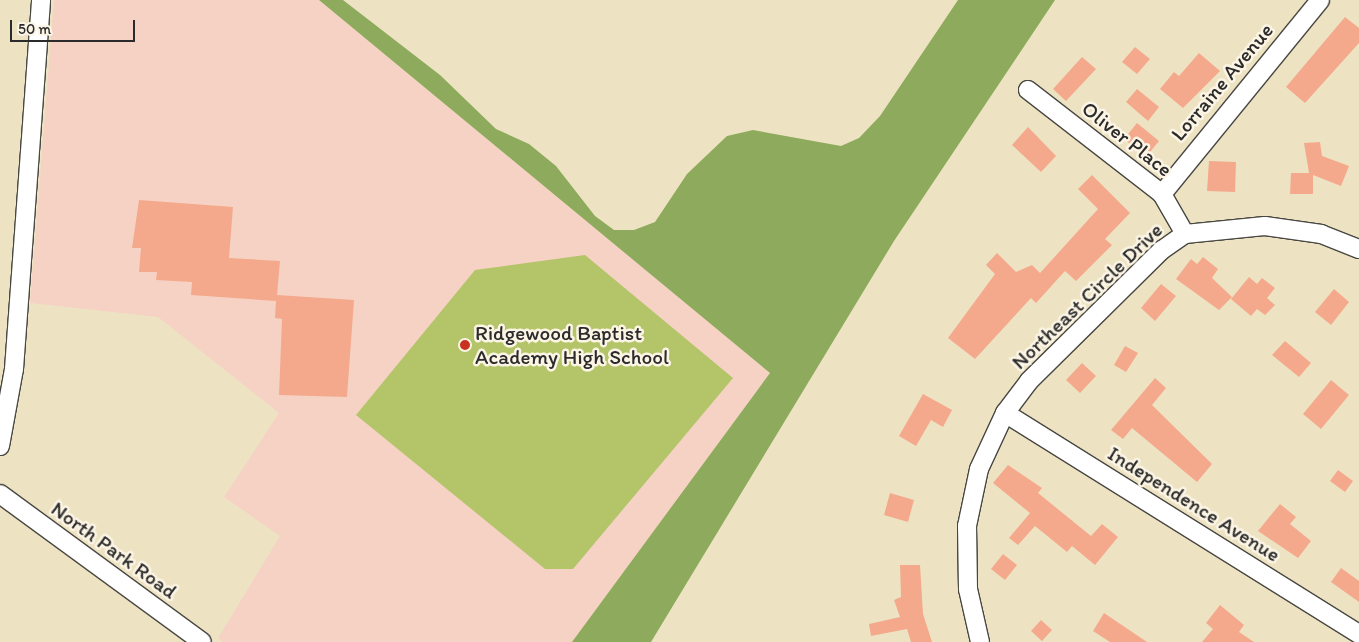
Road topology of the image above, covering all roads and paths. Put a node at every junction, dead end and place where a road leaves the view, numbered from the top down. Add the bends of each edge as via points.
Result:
1 (41, 0) edge
2 (1320, 0) edge
3 (1028, 90) dead end
4 (1162, 194) junction
5 (1185, 234) junction
6 (1359, 249) edge
7 (1005, 413) junction
8 (0, 446) edge
9 (0, 494) edge
10 (1359, 634) edge
11 (202, 642) edge
12 (980, 642) edge

1 - 8 street via 14,369
2 - 4 street, Lorraine Avenue
3 - 4 street, Oliver Place
4 - 5 street, Oliver Place
5 - 6 street, Northeast Circle Drive via 1265,226 1321,234
5 - 7 street, Northeast Circle Drive via 1162,250 1029,381
7 - 10 street, Independence Avenue
7 - 12 street, Northeast Circle Drive via 979,469 967,526 968,589
9 - 11 street, North Park Road

